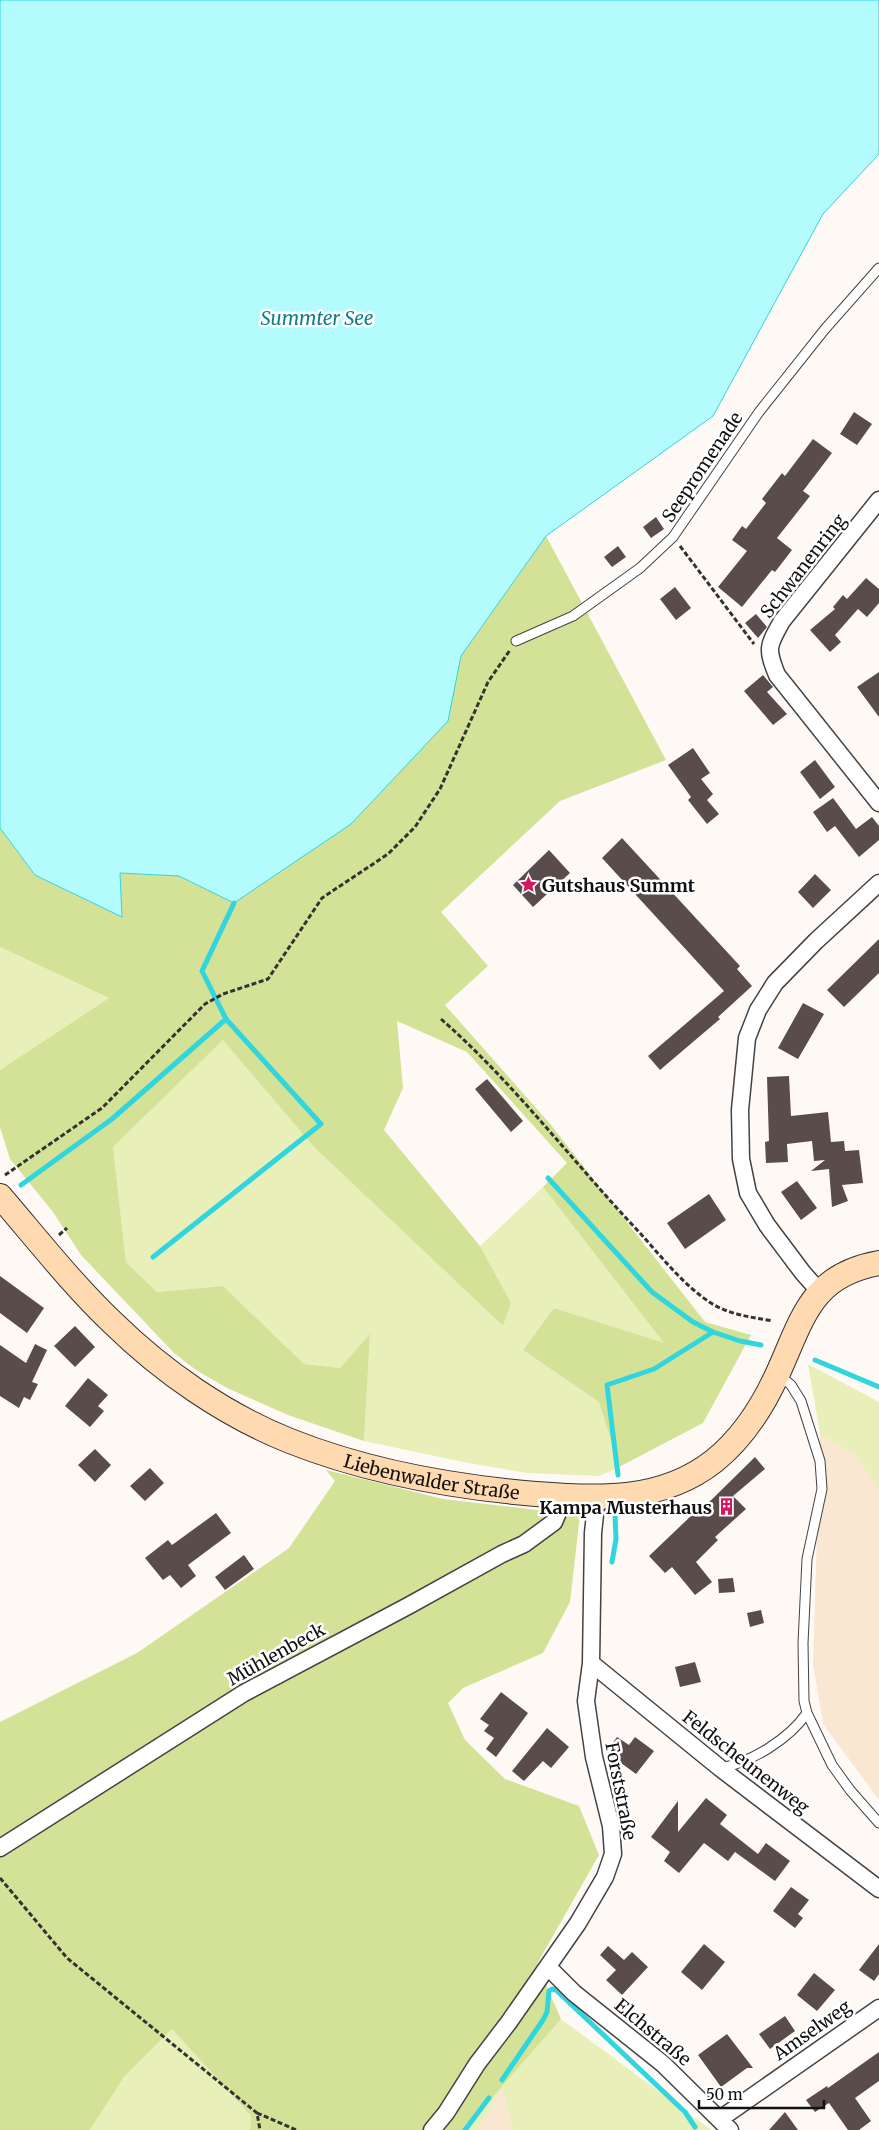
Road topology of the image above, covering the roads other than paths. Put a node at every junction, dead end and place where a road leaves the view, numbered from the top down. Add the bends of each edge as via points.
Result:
1 (879, 268) edge
2 (879, 500) edge
3 (516, 641) road end
4 (879, 803) edge
5 (879, 882) edge
6 (4, 1191) edge
7 (879, 1262) edge
8 (819, 1291) junction
9 (778, 1374) junction
10 (562, 1496) junction
11 (597, 1496) junction
12 (592, 1663) junction
13 (807, 1713) junction
14 (720, 1768) junction
15 (879, 1823) edge
16 (0, 1848) edge
17 (879, 1889) edge
18 (548, 1967) junction
19 (879, 2008) edge
20 (725, 2125) edge
21 (432, 2130) edge

1 - 3 lane, Seepromenade via 759,412 673,537 640,568 573,616
2 - 4 street, Schwanenring via 782,621 768,654 777,675
5 - 8 street via 775,983 758,1010 747,1038 740,1110 741,1159 748,1194 767,1225
6 - 10 main road, Liebenwalder Straße via 86,1296 128,1337 189,1385 261,1428 328,1454 423,1479
7 - 8 main road, Liebenwalder Straße via 848,1272
8 - 9 main road, Liebenwalder Straße via 796,1329
9 - 11 main road, Liebenwalder Straße via 741,1436 714,1461 676,1484 652,1492
9 - 13 lane via 791,1385 801,1401 820,1461 822,1488 807,1559 803,1643
10 - 11 main road, Liebenwalder Straße
10 - 16 street, Mühlenbeck via 554,1522 524,1544 244,1693
11 - 12 street, Forststraße via 593,1533
12 - 14 street, Feldscheunenweg
12 - 18 street, Forststraße via 586,1701 589,1731 611,1826 612,1854 605,1877
13 - 14 lane via 798,1726 776,1744 733,1766
13 - 15 lane via 832,1765
14 - 17 street, Feldscheunenweg
18 - 20 street, Elchstraße via 574,1993 663,2064
18 - 21 street, Forststraße
19 - 20 street, Amselweg

